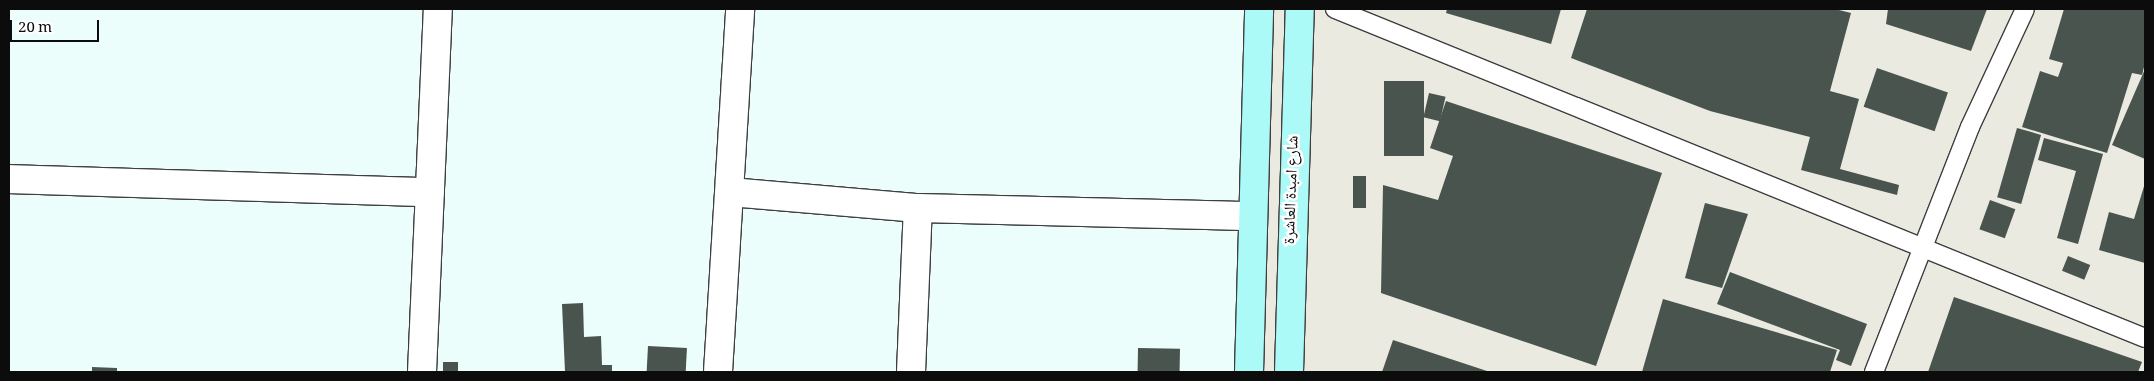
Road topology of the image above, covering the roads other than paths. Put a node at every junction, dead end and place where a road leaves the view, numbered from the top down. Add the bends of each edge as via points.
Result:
1 (438, 9) edge
2 (740, 9) edge
3 (1259, 9) edge
4 (1300, 9) edge
5 (1335, 9) edge
6 (2025, 9) edge
7 (9, 179) edge
8 (430, 192) junction
9 (730, 192) junction
10 (918, 208) junction
11 (1253, 216) junction
12 (1921, 250) junction
13 (2145, 338) edge
14 (422, 372) edge
15 (718, 372) edge
16 (911, 372) edge
17 (1248, 372) edge
18 (1289, 372) edge
19 (1874, 372) edge

1 - 8 street
2 - 9 street
3 - 11 main road
4 - 18 main road, شارع امبدة العاشرة
5 - 12 lane
6 - 12 lane via 1970,127
7 - 8 street
8 - 14 street
9 - 10 street
9 - 15 street
10 - 11 street
10 - 16 street
11 - 17 main road
12 - 13 lane
12 - 19 lane

